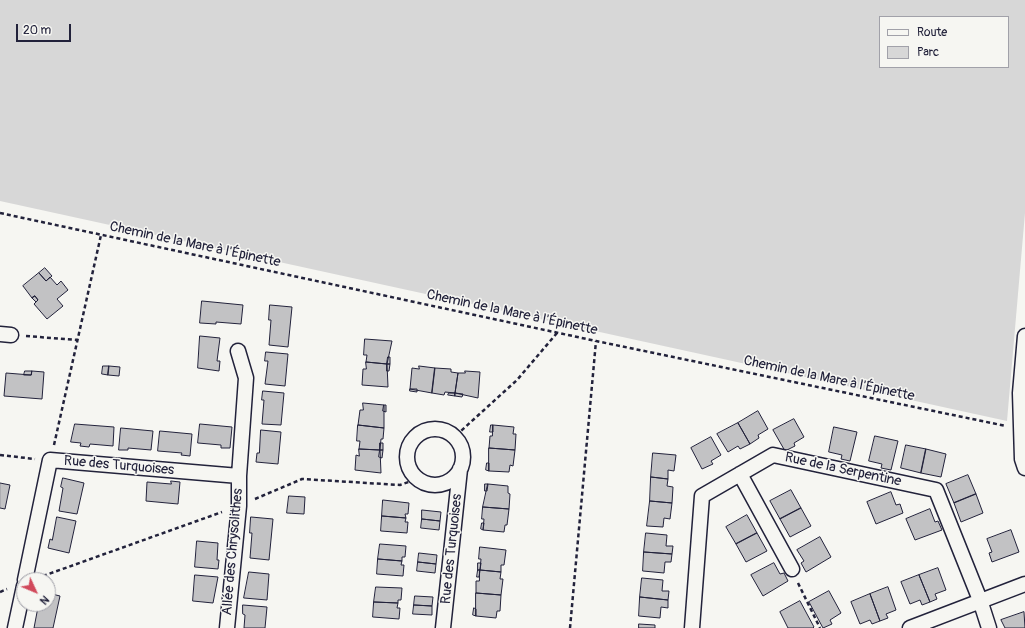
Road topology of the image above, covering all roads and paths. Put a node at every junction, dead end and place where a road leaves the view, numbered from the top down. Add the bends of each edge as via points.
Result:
1 (0, 213) edge
2 (101, 235) junction
3 (557, 333) junction
4 (5, 335) edge
5 (1025, 336) edge
6 (77, 340) junction
7 (596, 341) junction
8 (238, 351) dead end
9 (1023, 428) edge
10 (452, 438) junction
11 (0, 455) edge
12 (50, 460) junction
13 (1025, 468) edge
14 (460, 469) junction
15 (740, 474) junction
16 (239, 476) junction
17 (792, 570) joint
18 (27, 572) edge
19 (1025, 584) edge
20 (980, 600) junction
21 (18, 612) edge
22 (15, 628) edge
23 (227, 628) edge
24 (443, 628) edge
25 (570, 628) edge
26 (692, 628) edge
27 (820, 628) edge
28 (910, 628) edge
29 (989, 628) edge

1 - 2 path, Chemin de la Mare à l'Épinette
2 - 3 path, Chemin de la Mare à l'Épinette
2 - 6 path
3 - 7 path, Chemin de la Mare à l'Épinette
3 - 10 path via 517,380
4 - 6 path
5 - 9 street via 1020,393
6 - 12 path
7 - 9 path, Chemin de la Mare à l'Épinette
7 - 25 path
8 - 16 street, Allée des Chrysolithes via 246,378
9 - 13 street via 1022,458
10 - 14 street via 462,448
10 - 14 street via 442,430 426,430 415,437 409,445 407,463 416,479 425,484 440,485 451,480
11 - 12 path
12 - 16 street, Rue des Turquoises
12 - 18 street, Rue des Turquoises
14 - 24 street, Rue des Turquoises
15 - 17 street
15 - 20 street, Rue de la Serpentine via 773,455 936,490
15 - 26 street, Rue de la Serpentine via 702,496
16 - 23 street, Allée des Chrysolithes via 239,506
17 - 27 path
19 - 20 street
20 - 28 street
20 - 29 street
21 - 22 street

